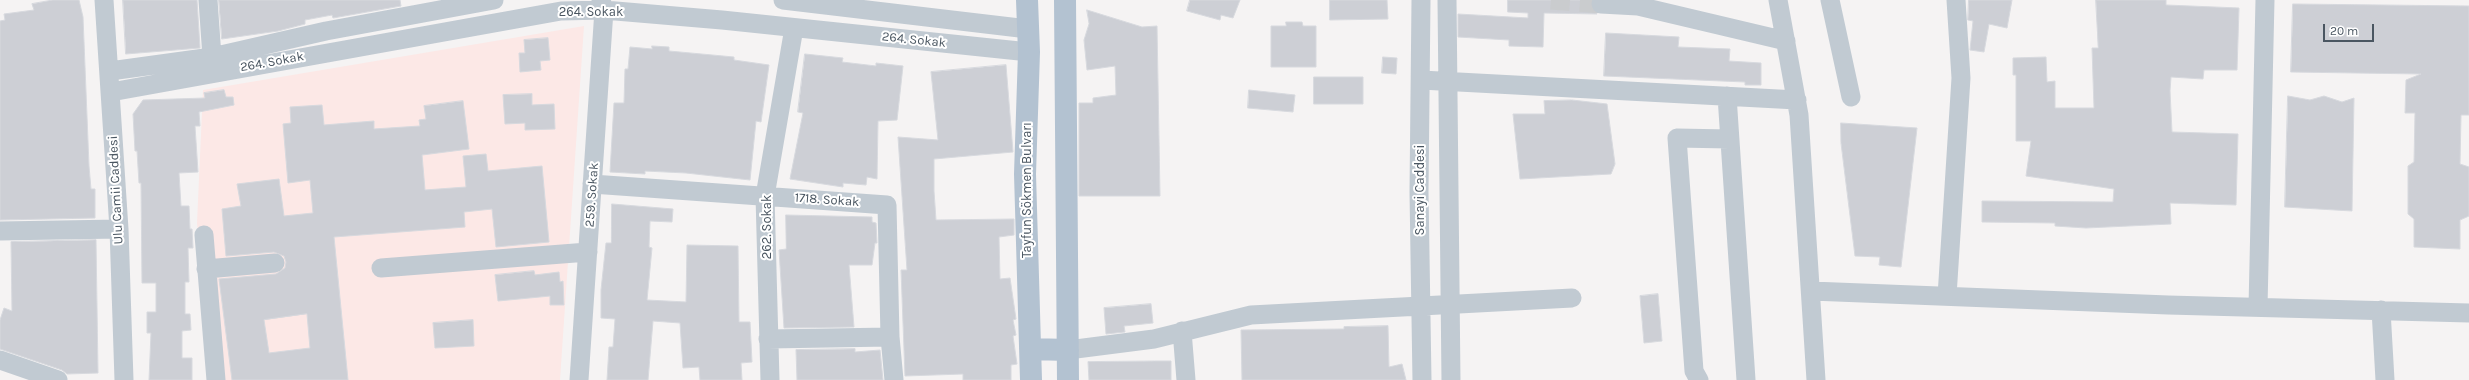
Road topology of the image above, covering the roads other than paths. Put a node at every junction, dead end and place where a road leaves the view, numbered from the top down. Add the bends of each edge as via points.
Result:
1 (104, 0) edge
2 (208, 0) edge
3 (494, 0) edge
4 (783, 0) edge
5 (1027, 0) edge
6 (1065, 0) edge
7 (1421, 0) edge
8 (1447, 0) edge
9 (1778, 0) edge
10 (1830, 0) edge
11 (1956, 0) edge
12 (2265, 0) edge
13 (1640, 3) edge
14 (1601, 4) dead end
15 (602, 5) edge
16 (794, 28) junction
17 (1028, 29) junction
18 (1786, 41) junction
19 (1029, 52) junction
20 (212, 57) junction
21 (110, 71) junction
22 (1421, 80) junction
23 (1448, 82) junction
24 (111, 92) junction
25 (1726, 96) junction
26 (1851, 97) dead end
27 (1797, 100) junction
28 (1729, 139) junction
29 (592, 184) junction
30 (765, 196) junction
31 (119, 229) junction
32 (0, 231) edge
33 (204, 235) dead end
34 (588, 252) junction
35 (276, 263) dead end
36 (382, 268) dead end
37 (206, 269) junction
38 (1811, 291) junction
39 (1947, 296) junction
40 (1572, 298) dead end
41 (1450, 304) junction
42 (1421, 305) junction
43 (2258, 307) junction
44 (2381, 310) junction
45 (2469, 313) edge
46 (1182, 331) junction
47 (890, 337) junction
48 (768, 339) junction
49 (1030, 349) junction
50 (1068, 350) junction
51 (0, 360) edge
52 (58, 380) edge
53 (124, 380) edge
54 (216, 380) edge
55 (579, 380) edge
56 (770, 380) edge
57 (894, 380) edge
58 (1030, 380) edge
59 (1068, 380) edge
60 (1186, 380) edge
61 (1422, 380) edge
62 (1451, 380) edge
63 (1699, 380) edge
64 (1746, 380) edge
65 (1816, 380) edge
66 (2385, 380) edge

1 - 21 street, Ulu Camii Caddesi
2 - 20 street
3 - 20 street, 264. Sokak via 326,31
4 - 17 street, 264. Sokak
5 - 17 main road, Tayfun Sökmen Bulvarı
6 - 50 main road
7 - 22 street, Sanayi Caddesi
8 - 23 street
9 - 18 street
10 - 26 street
11 - 39 street via 1961,78
12 - 43 street
13 - 14 street
13 - 18 street
15 - 16 street, 264. Sokak
15 - 24 street, 264. Sokak
15 - 29 street, 259. Sokak
16 - 19 street, 264. Sokak
16 - 30 street, 262. Sokak
17 - 19 main road, Tayfun Sökmen Bulvarı
18 - 27 street
19 - 49 main road, Tayfun Sökmen Bulvarı via 1025,174
20 - 21 street, 264. Sokak
21 - 24 street, Ulu Camii Caddesi
22 - 23 street
22 - 42 street, Sanayi Caddesi
23 - 25 street
23 - 41 street
24 - 31 street, Ulu Camii Caddesi
25 - 27 street
25 - 28 street
27 - 38 street
28 - 63 street via 1677,138 1694,371
28 - 64 street
29 - 30 street, 1718. Sokak
29 - 34 street, 259. Sokak
30 - 47 street, 1718. Sokak via 887,205
30 - 48 street, 262. Sokak
31 - 32 street
31 - 53 street, Ulu Camii Caddesi
33 - 37 street
34 - 36 street
34 - 55 street, 259. Sokak
35 - 37 street
37 - 54 street
38 - 39 street
38 - 65 street
39 - 43 street
40 - 41 street
41 - 42 street
41 - 62 street
42 - 46 street via 1251,315
42 - 61 street, Sanayi Caddesi
43 - 44 street
44 - 45 street
44 - 66 street
46 - 50 street via 1154,339
46 - 60 street
47 - 48 street
47 - 57 street, 1718. Sokak
48 - 56 street, 262. Sokak
49 - 50 main road
49 - 58 main road, Tayfun Sökmen Bulvarı
50 - 59 main road
51 - 52 street

